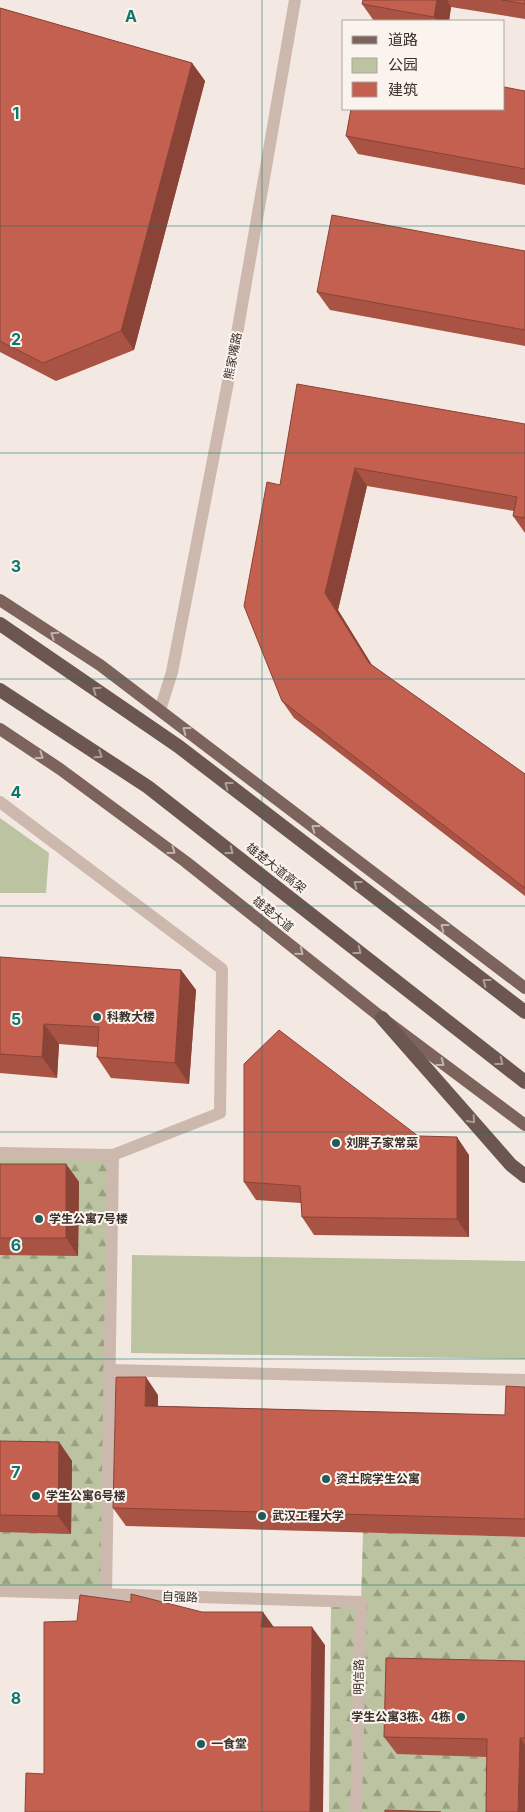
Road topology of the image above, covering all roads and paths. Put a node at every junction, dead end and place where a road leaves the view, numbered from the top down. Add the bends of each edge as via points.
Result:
1 (295, 0) edge
2 (0, 600) edge
3 (0, 624) edge
4 (0, 690) edge
5 (160, 710) junction
6 (0, 729) edge
7 (0, 802) edge
8 (525, 988) edge
9 (525, 1012) edge
10 (382, 1018) junction
11 (525, 1082) edge
12 (525, 1126) edge
13 (0, 1153) edge
14 (113, 1154) junction
15 (525, 1176) edge
16 (109, 1370) junction
17 (525, 1380) edge
18 (0, 1591) edge
19 (106, 1595) junction
20 (361, 1602) joint
21 (356, 1812) edge

1 - 5 street, 熊家嘴路 via 234,351 172,672
5 -> 2 main road via 100,665
9 -> 3 highway via 178,746
4 -> 11 highway, 雄楚大道高架 via 148,787
8 -> 5 main road
6 -> 10 main road, 雄楚大道 via 186,862
7 - 14 street via 222,970 220,1113
10 -> 12 main road, 雄楚大道
10 -> 15 highway via 511,1165
13 - 14 street
14 - 16 street
16 - 17 street
16 - 19 street
18 - 19 street, 自强路
19 - 20 street, 自强路
20 - 21 street, 明信路

